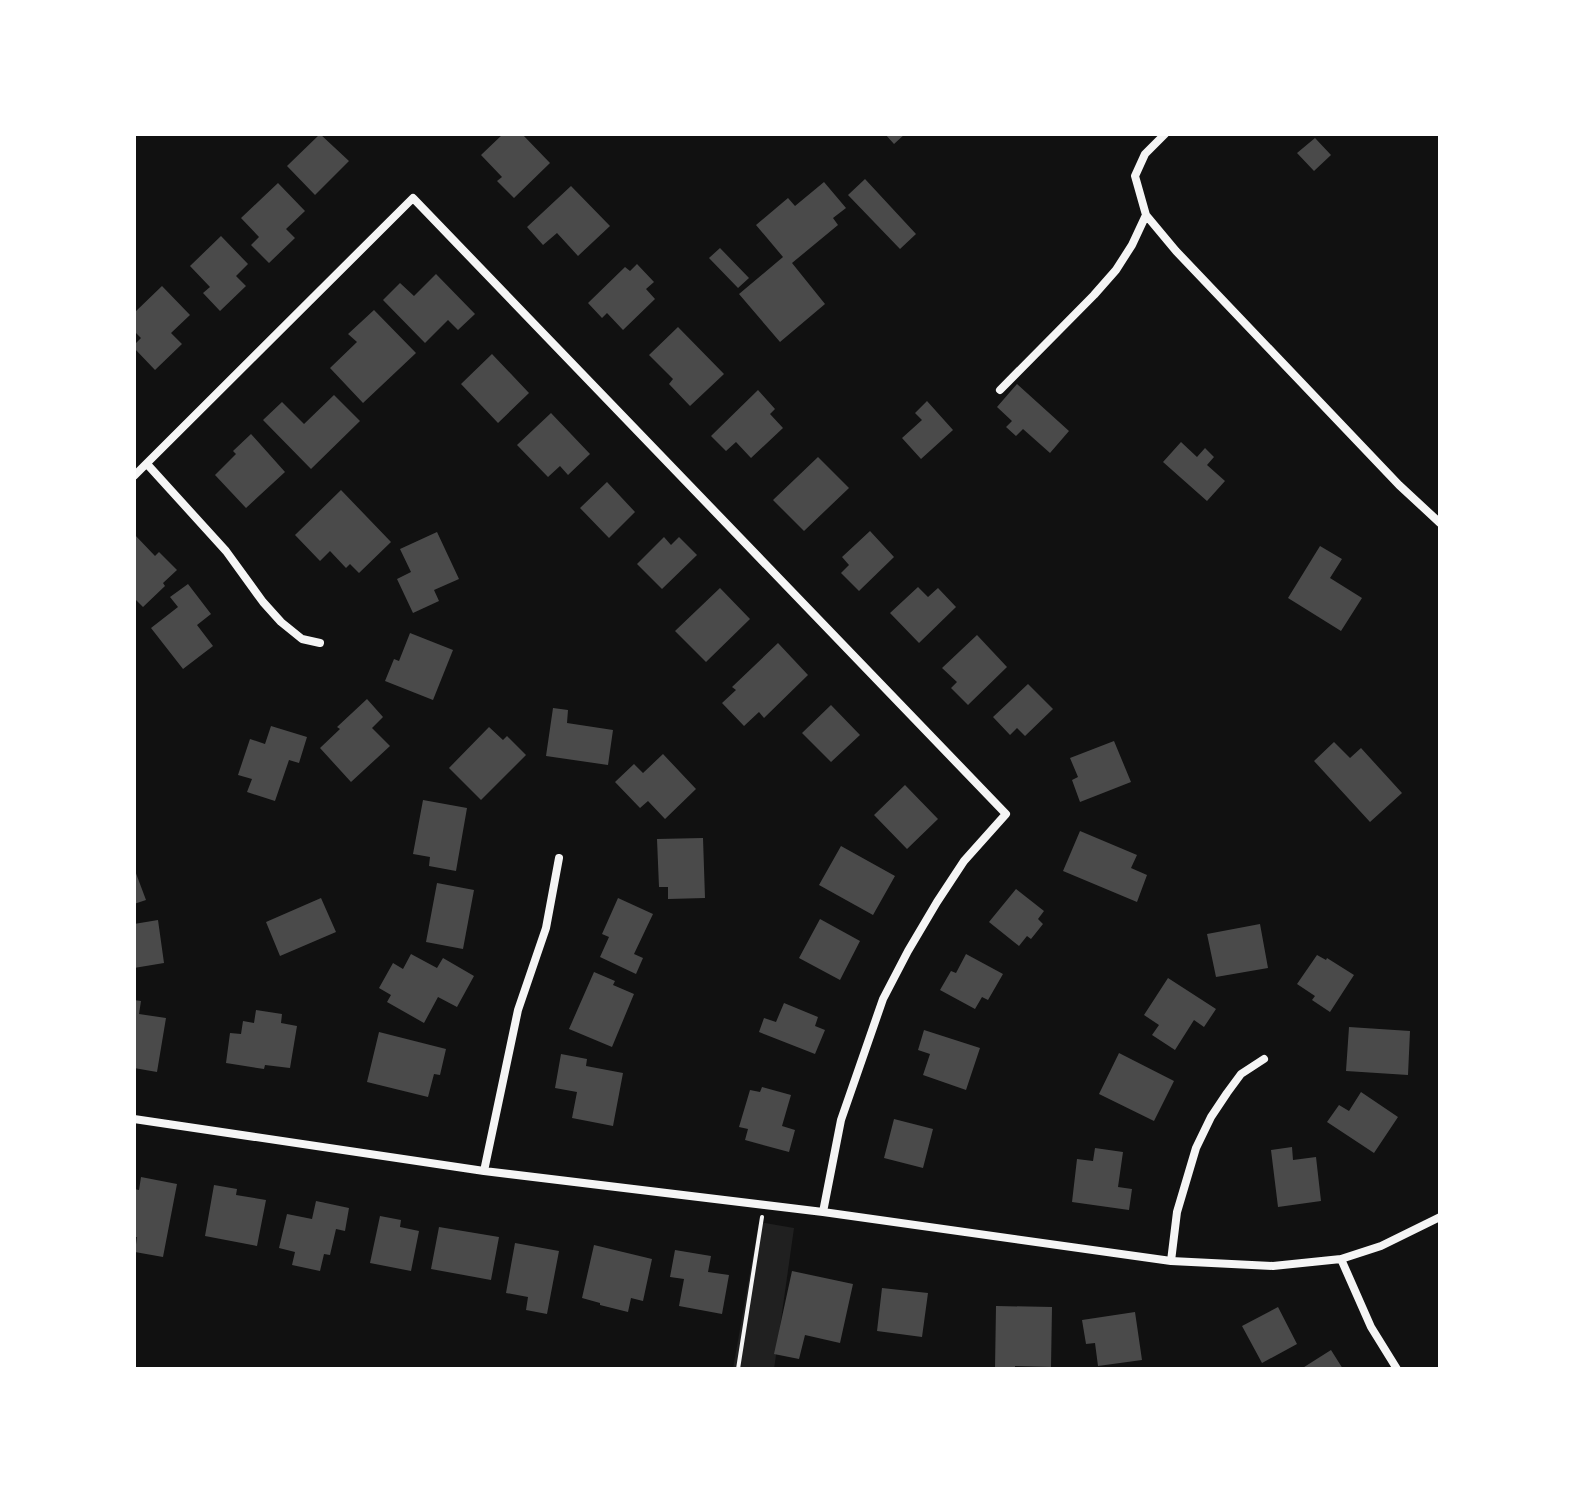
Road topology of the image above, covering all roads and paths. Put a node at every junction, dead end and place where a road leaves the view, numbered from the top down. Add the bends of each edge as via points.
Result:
1 (1165, 134) edge
2 (1146, 215) junction
3 (1000, 390) dead end
4 (147, 464) junction
5 (134, 476) edge
6 (1440, 523) edge
7 (320, 643) dead end
8 (559, 858) dead end
9 (1264, 1059) dead end
10 (134, 1119) edge
11 (484, 1171) junction
12 (764, 1205) junction
13 (823, 1212) junction
14 (1440, 1217) edge
15 (1341, 1259) junction
16 (1171, 1261) junction
17 (738, 1369) edge
18 (1397, 1369) edge

1 - 2 street via 1145,154 1135,176
2 - 3 street via 1116,270
2 - 6 street
4 - 5 street
4 - 7 street via 281,622 302,639
4 - 13 street via 413,198 1006,814 964,861 883,999 841,1120
8 - 11 street via 546,928 518,1010
9 - 16 street via 1241,1074 1196,1148 1177,1212
10 - 11 street
11 - 12 street
12 - 13 street
12 - 17 path
13 - 16 street
14 - 15 street
15 - 16 street via 1273,1266
15 - 18 street via 1371,1327

